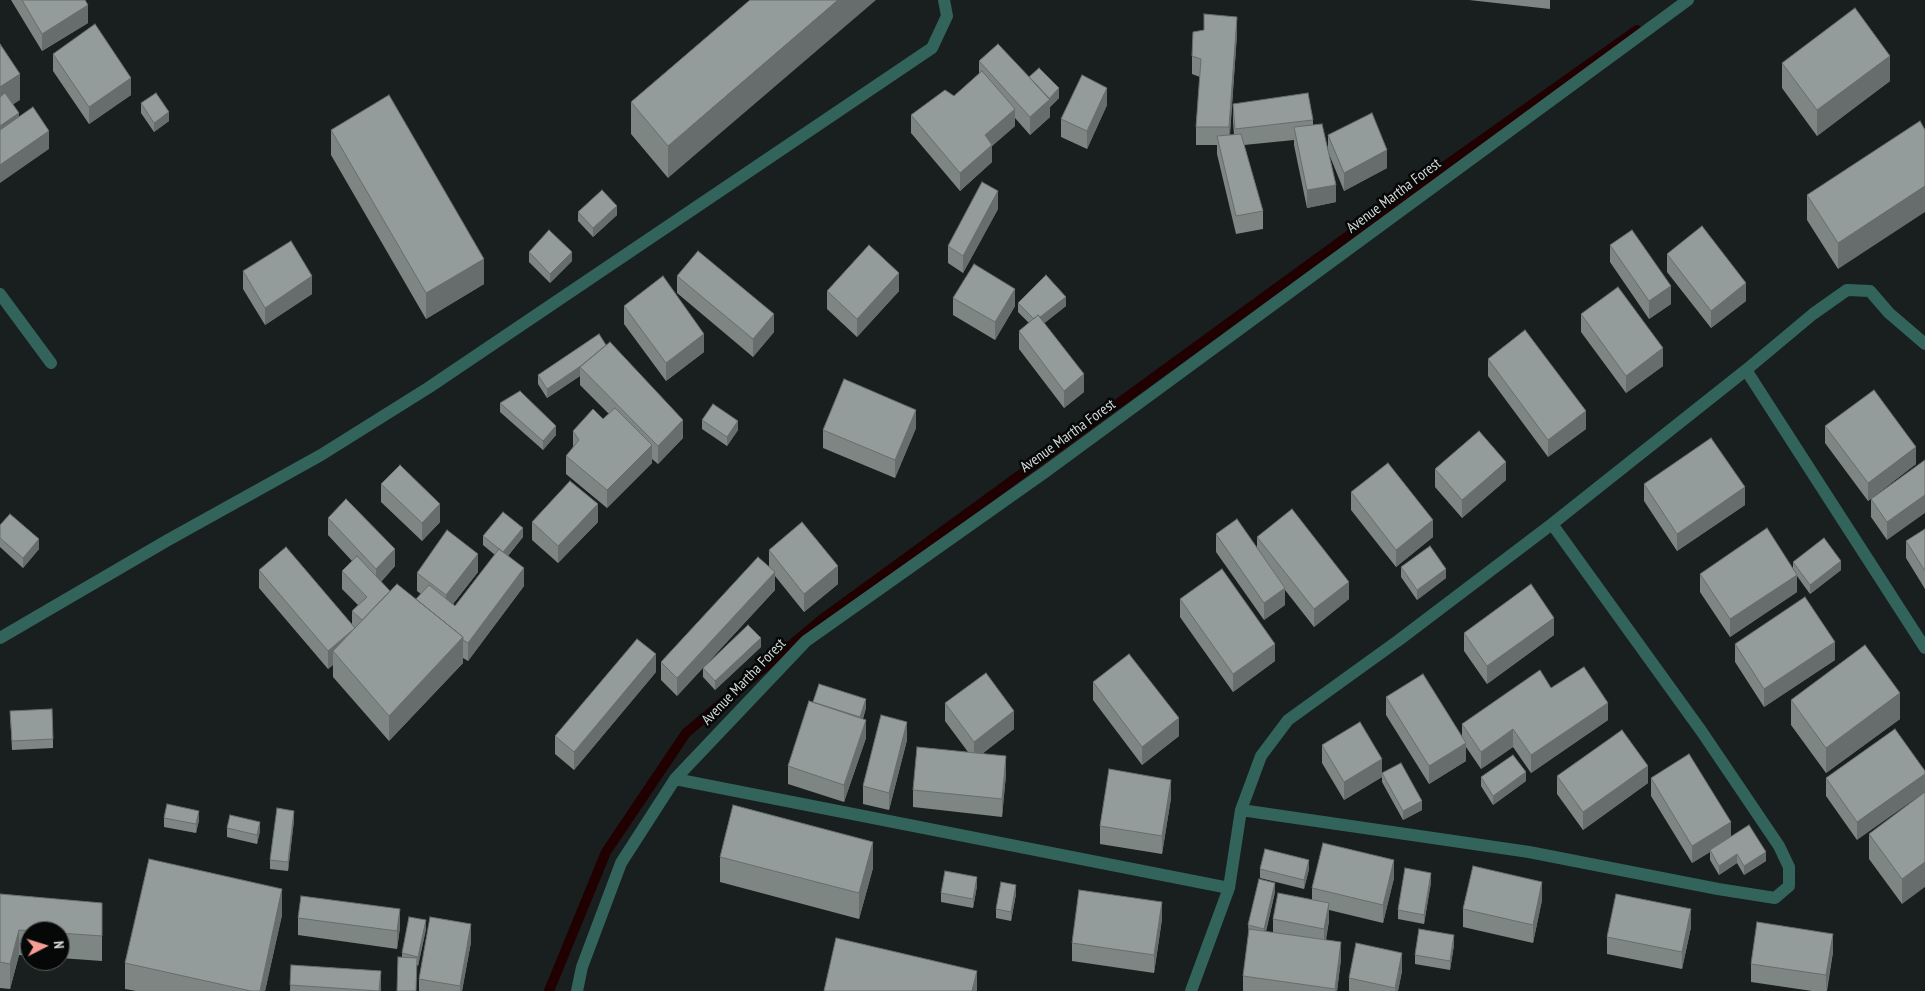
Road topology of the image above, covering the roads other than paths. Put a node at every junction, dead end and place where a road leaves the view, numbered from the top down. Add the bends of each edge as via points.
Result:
1 (944, 0) edge
2 (1688, 0) edge
3 (0, 294) edge
4 (1925, 344) edge
5 (51, 363) dead end
6 (1746, 370) junction
7 (1552, 524) junction
8 (0, 638) edge
9 (1925, 648) edge
10 (674, 779) junction
11 (1241, 810) junction
12 (1229, 888) junction
13 (577, 991) edge
14 (1191, 991) edge

1 - 8 street via 947,16 932,48 428,388 321,455
2 - 10 street, Avenue Martha Forest via 1045,472 806,641
3 - 5 street
4 - 6 street via 1889,314 1870,291 1848,290 1813,314
6 - 7 street
6 - 9 street
7 - 11 street via 1288,720 1261,756
7 - 11 street via 1702,732 1779,846 1789,868 1789,886 1775,898 1529,852
10 - 12 street
10 - 13 street, Avenue Martha Forest via 621,863 582,967
11 - 12 street
12 - 14 street

